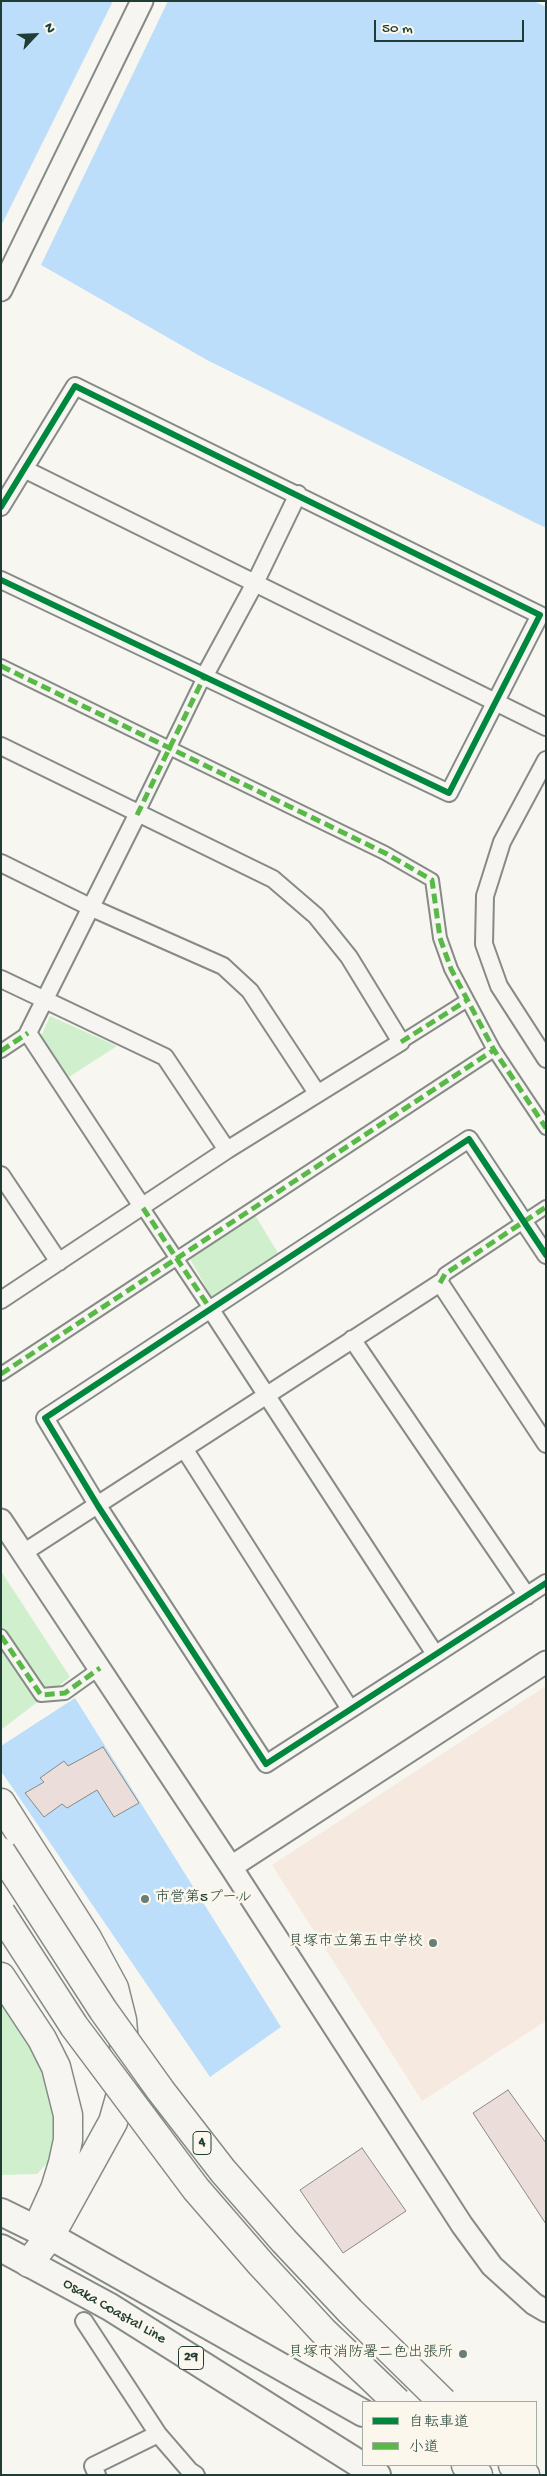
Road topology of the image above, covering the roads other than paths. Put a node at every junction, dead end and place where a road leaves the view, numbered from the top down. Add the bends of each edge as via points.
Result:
1 (142, 1) edge
2 (1, 290) edge
3 (24, 469) junction
4 (298, 494) junction
5 (1, 507) edge
6 (1, 580) edge
7 (255, 583) junction
8 (1, 666) edge
9 (204, 677) junction
10 (496, 702) junction
11 (546, 726) edge
12 (1, 746) edge
13 (170, 748) junction
14 (546, 760) edge
15 (137, 814) junction
16 (1, 864) edge
17 (92, 908) junction
18 (1, 979) edge
19 (45, 1000) junction
20 (466, 1001) junction
21 (28, 1033) junction
22 (401, 1042) junction
23 (494, 1050) junction
24 (1, 1051) edge
25 (546, 1059) edge
26 (316, 1093) junction
27 (546, 1128) edge
28 (227, 1150) junction
29 (1, 1175) edge
30 (546, 1207) edge
31 (143, 1208) junction
32 (524, 1222) junction
33 (546, 1255) edge
34 (176, 1259) junction
35 (59, 1262) junction
36 (440, 1284) junction
37 (1, 1300) edge
38 (211, 1310) junction
39 (352, 1339) junction
40 (1, 1374) edge
41 (267, 1397) junction
42 (546, 1444) edge
43 (185, 1450) junction
44 (98, 1506) junction
45 (1, 1520) edge
46 (23, 1553) junction
47 (546, 1583) edge
48 (527, 1596) junction
49 (1, 1636) edge
50 (435, 1654) junction
51 (546, 1662) edge
52 (100, 1668) junction
53 (350, 1709) junction
54 (1, 1803) edge
55 (1, 1852) edge
56 (231, 1867) junction
57 (1, 1913) edge
58 (1, 1977) edge
59 (1, 2212) edge
60 (44, 2233) junction
61 (1, 2248) edge
62 (29, 2263) junction
63 (546, 2311) edge
64 (84, 2321) dead end
65 (396, 2401) edge
66 (442, 2401) edge
67 (362, 2412) edge
68 (158, 2434) junction
69 (362, 2466) edge
70 (363, 2466) edge
71 (456, 2466) edge
72 (467, 2466) edge
73 (515, 2466) edge
74 (97, 2475) edge
75 (196, 2475) edge
76 (377, 2475) edge
77 (472, 2475) edge
78 (478, 2475) edge
79 (525, 2475) edge

1 - 2 street
3 - 4 street via 75,386
3 - 5 street
3 - 7 street
4 - 7 street
4 - 10 street via 540,615
6 - 9 street
7 - 9 street
7 - 10 street
8 - 13 street
9 - 10 street via 449,793
9 - 13 street
10 - 11 street
12 - 15 street
13 - 15 street
13 - 20 street via 385,853 432,880 440,938
14 - 25 street via 502,842 485,896 484,944 499,986
15 - 17 street
15 - 22 street via 273,879 316,916 349,957
16 - 17 street
17 - 19 street
17 - 26 street via 223,966 250,991
18 - 19 street
19 - 21 street
19 - 28 street via 165,1057
20 - 22 street
20 - 23 street
21 - 24 street
21 - 31 street
22 - 26 street
23 - 27 street
23 - 34 street
26 - 28 street
28 - 31 street
29 - 35 street
30 - 32 street
31 - 34 street
31 - 35 street
32 - 33 street
32 - 36 street via 445,1274
32 - 38 street via 469,1140
34 - 38 street
34 - 40 street
35 - 37 street
36 - 39 street
36 - 42 street
38 - 41 street
38 - 44 street via 45,1418
39 - 41 street
39 - 48 street
41 - 43 street
41 - 50 street
43 - 44 street
43 - 53 street
44 - 46 street
44 - 53 street via 266,1764
45 - 46 street
46 - 52 street
47 - 48 street
48 - 50 street
49 - 52 street via 42,1695 65,1693
50 - 53 street
51 - 56 street
52 - 56 street
54 - 60 highway via 87,1938 114,1988 122,2020 123,2087 113,2122
55 - 66 highway, 4, bridge via 103,2010 223,2171 350,2311
56 - 63 street via 462,2224 492,2266
57 - 65 highway, 4, bridge via 74,2026 196,2189 323,2332
58 - 60 highway via 56,2067 68,2115 68,2140
59 - 60 main road, 29
60 - 62 highway
60 - 67 main road, 29
61 - 62 main road, Osaka Coastal Line / 29
62 - 69 main road, Osaka Coastal Line / 29 via 118,2312
64 - 68 street
68 - 74 street via 93,2466
68 - 75 street
70 - 76 main road, Osaka Coastal Line / 29
71 - 77 main road
72 - 78 highway
73 - 79 highway

